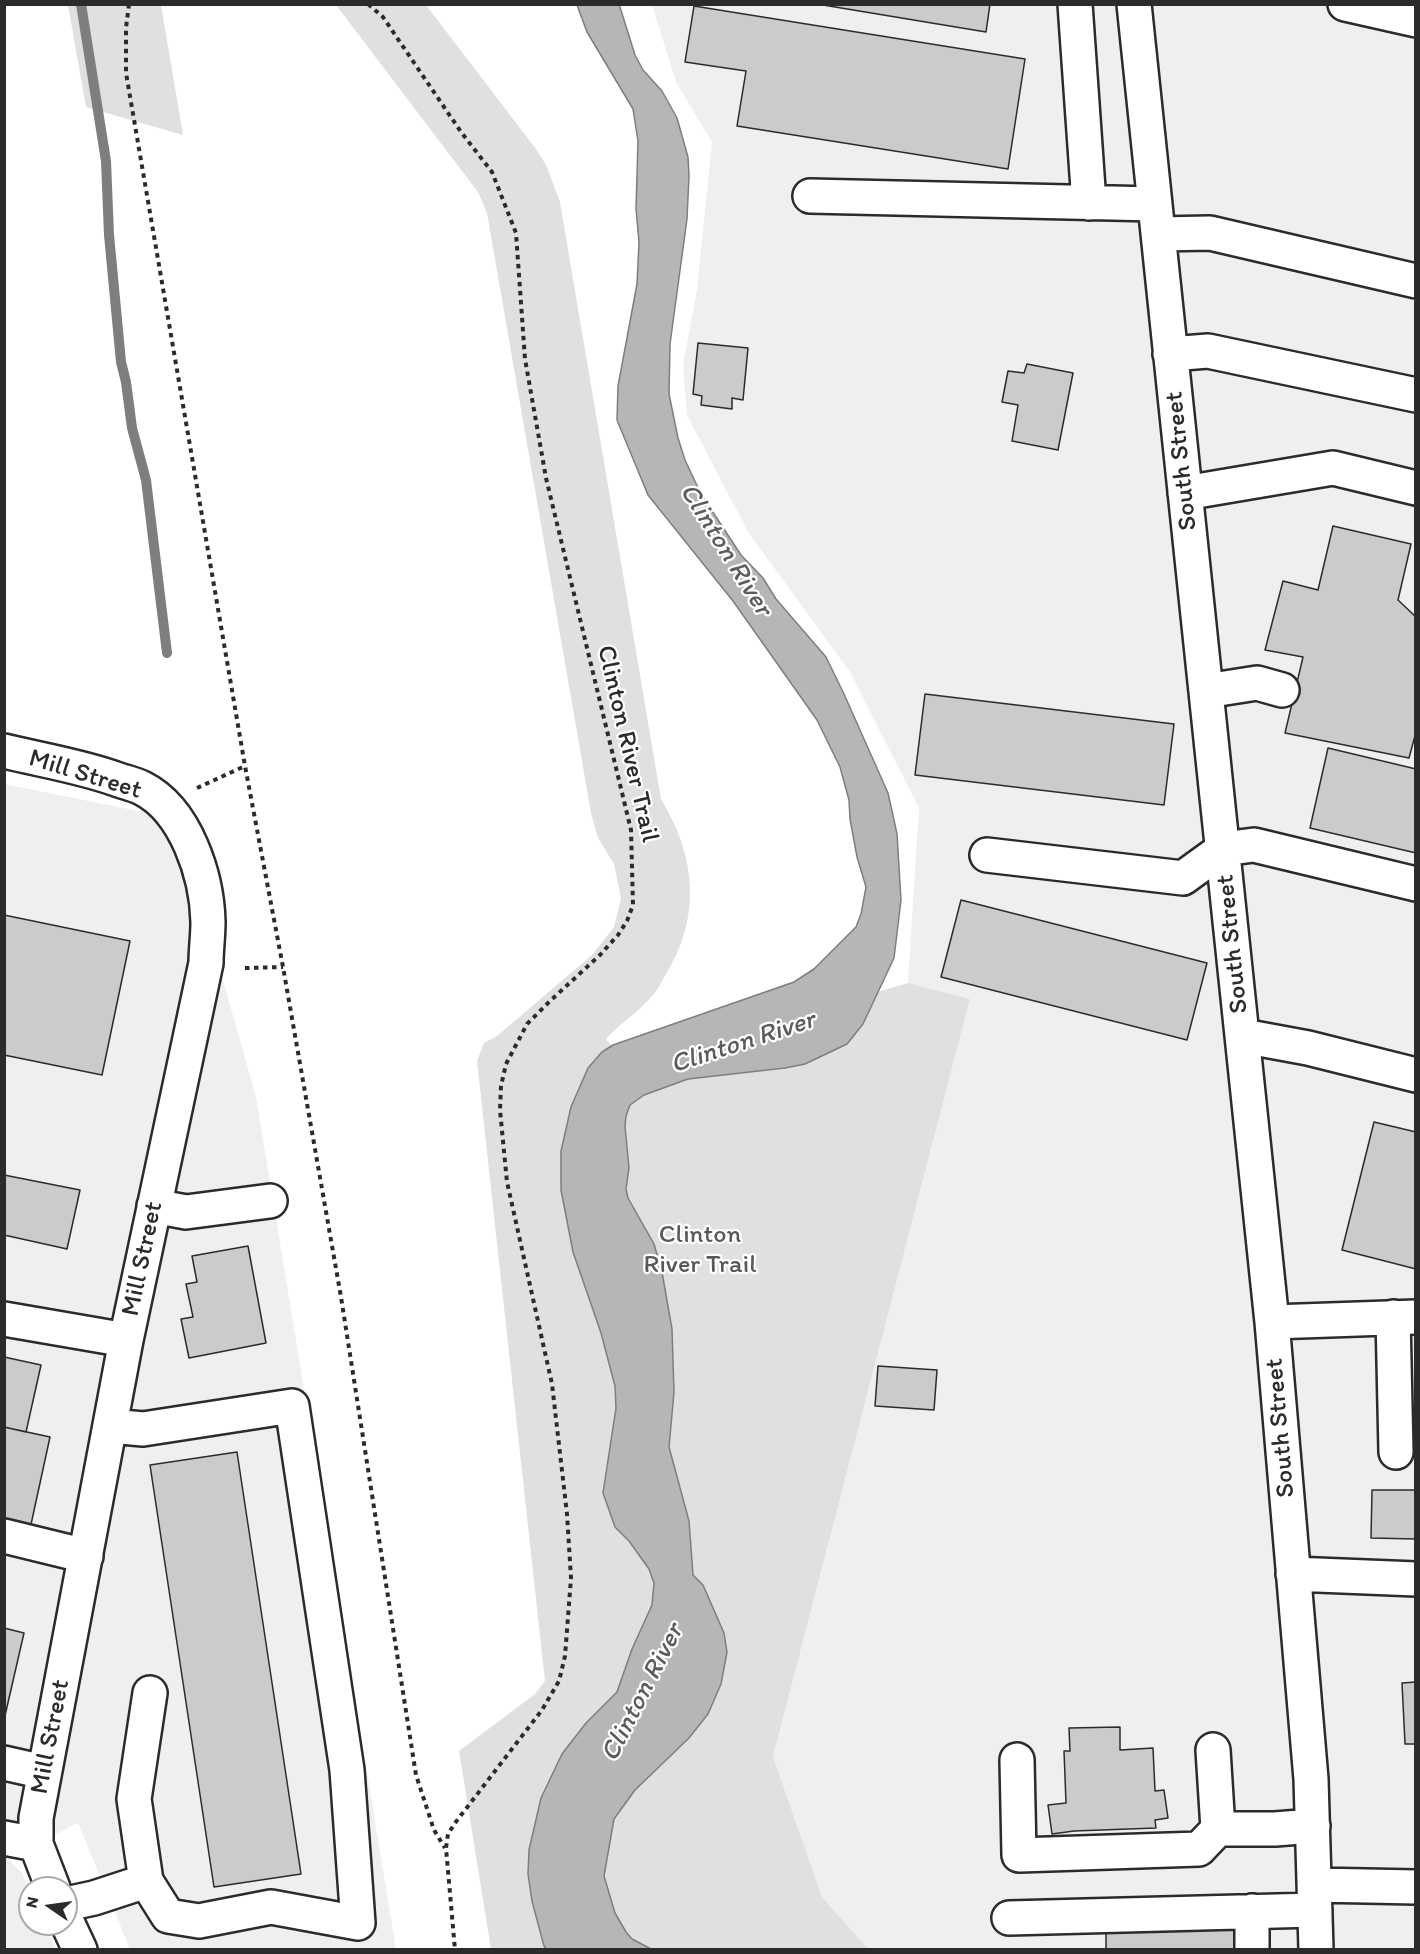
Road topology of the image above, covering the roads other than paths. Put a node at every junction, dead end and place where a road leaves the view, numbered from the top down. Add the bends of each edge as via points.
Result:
1 (1076, 4) edge
2 (1134, 4) edge
3 (1345, 4) edge
4 (1416, 20) edge
5 (810, 196) dead end
6 (1089, 202) junction
7 (1156, 219) junction
8 (1416, 281) edge
9 (1170, 354) junction
10 (1416, 395) edge
11 (1416, 488) edge
12 (1185, 493) junction
13 (1282, 690) dead end
14 (1206, 691) junction
15 (4, 751) edge
16 (1223, 849) junction
17 (987, 855) dead end
18 (1416, 884) edge
19 (1243, 1036) junction
20 (1416, 1075) edge
21 (270, 1202) dead end
22 (154, 1206) junction
23 (1404, 1317) edge
24 (4, 1319) edge
25 (1272, 1322) junction
26 (126, 1340) junction
27 (1405, 1349) edge
28 (111, 1426) junction
29 (1396, 1452) dead end
30 (4, 1536) edge
31 (86, 1556) junction
32 (1293, 1574) junction
33 (1416, 1579) edge
34 (150, 1693) dead end
35 (1213, 1750) dead end
36 (1017, 1760) dead end
37 (4, 1763) edge
38 (44, 1772) junction
39 (1313, 1826) junction
40 (1218, 1829) junction
41 (4, 1838) edge
42 (36, 1844) junction
43 (48, 1876) edge
44 (146, 1881) junction
45 (1416, 1887) edge
46 (1316, 1898) junction
47 (78, 1901) edge
48 (1252, 1911) junction
49 (1009, 1918) dead end
50 (73, 1936) edge
51 (80, 1950) edge
52 (1252, 1950) edge
53 (1316, 1950) edge

1 - 6 street
2 - 7 street, South Street
3 - 4 street
5 - 6 street
6 - 7 street
7 - 8 street
7 - 9 street, South Street
9 - 10 street via 1208,351
9 - 12 street, South Street
11 - 12 street via 1333,468
12 - 14 street, South Street
13 - 14 street via 1257,683
14 - 16 street, South Street
15 - 22 street, Mill Street via 142,788 178,822 193,849 208,921 206,963
16 - 17 street via 1183,878
16 - 18 street via 1254,845
16 - 19 street, South Street
19 - 20 street
19 - 25 street, South Street
21 - 22 street via 186,1212
22 - 26 street, Mill Street
23 - 25 street
23 - 27 street
24 - 26 street
25 - 32 street, South Street
26 - 28 street, Mill Street
27 - 29 street
28 - 31 street, Mill Street
28 - 44 street via 143,1429 292,1406 347,1770 358,1923 271,1907 199,1921 168,1916
30 - 31 street
31 - 38 street, Mill Street
32 - 33 street
32 - 39 street, South Street
34 - 44 street via 134,1799
35 - 40 street
36 - 40 street via 1019,1855 1200,1848
37 - 38 street
38 - 42 street, Mill Street
39 - 40 street
39 - 46 street, South Street
41 - 42 street
42 - 43 street, Mill Street
44 - 47 street
45 - 46 street
46 - 48 street
46 - 53 street, South Street
48 - 49 street
48 - 52 street
50 - 51 street

